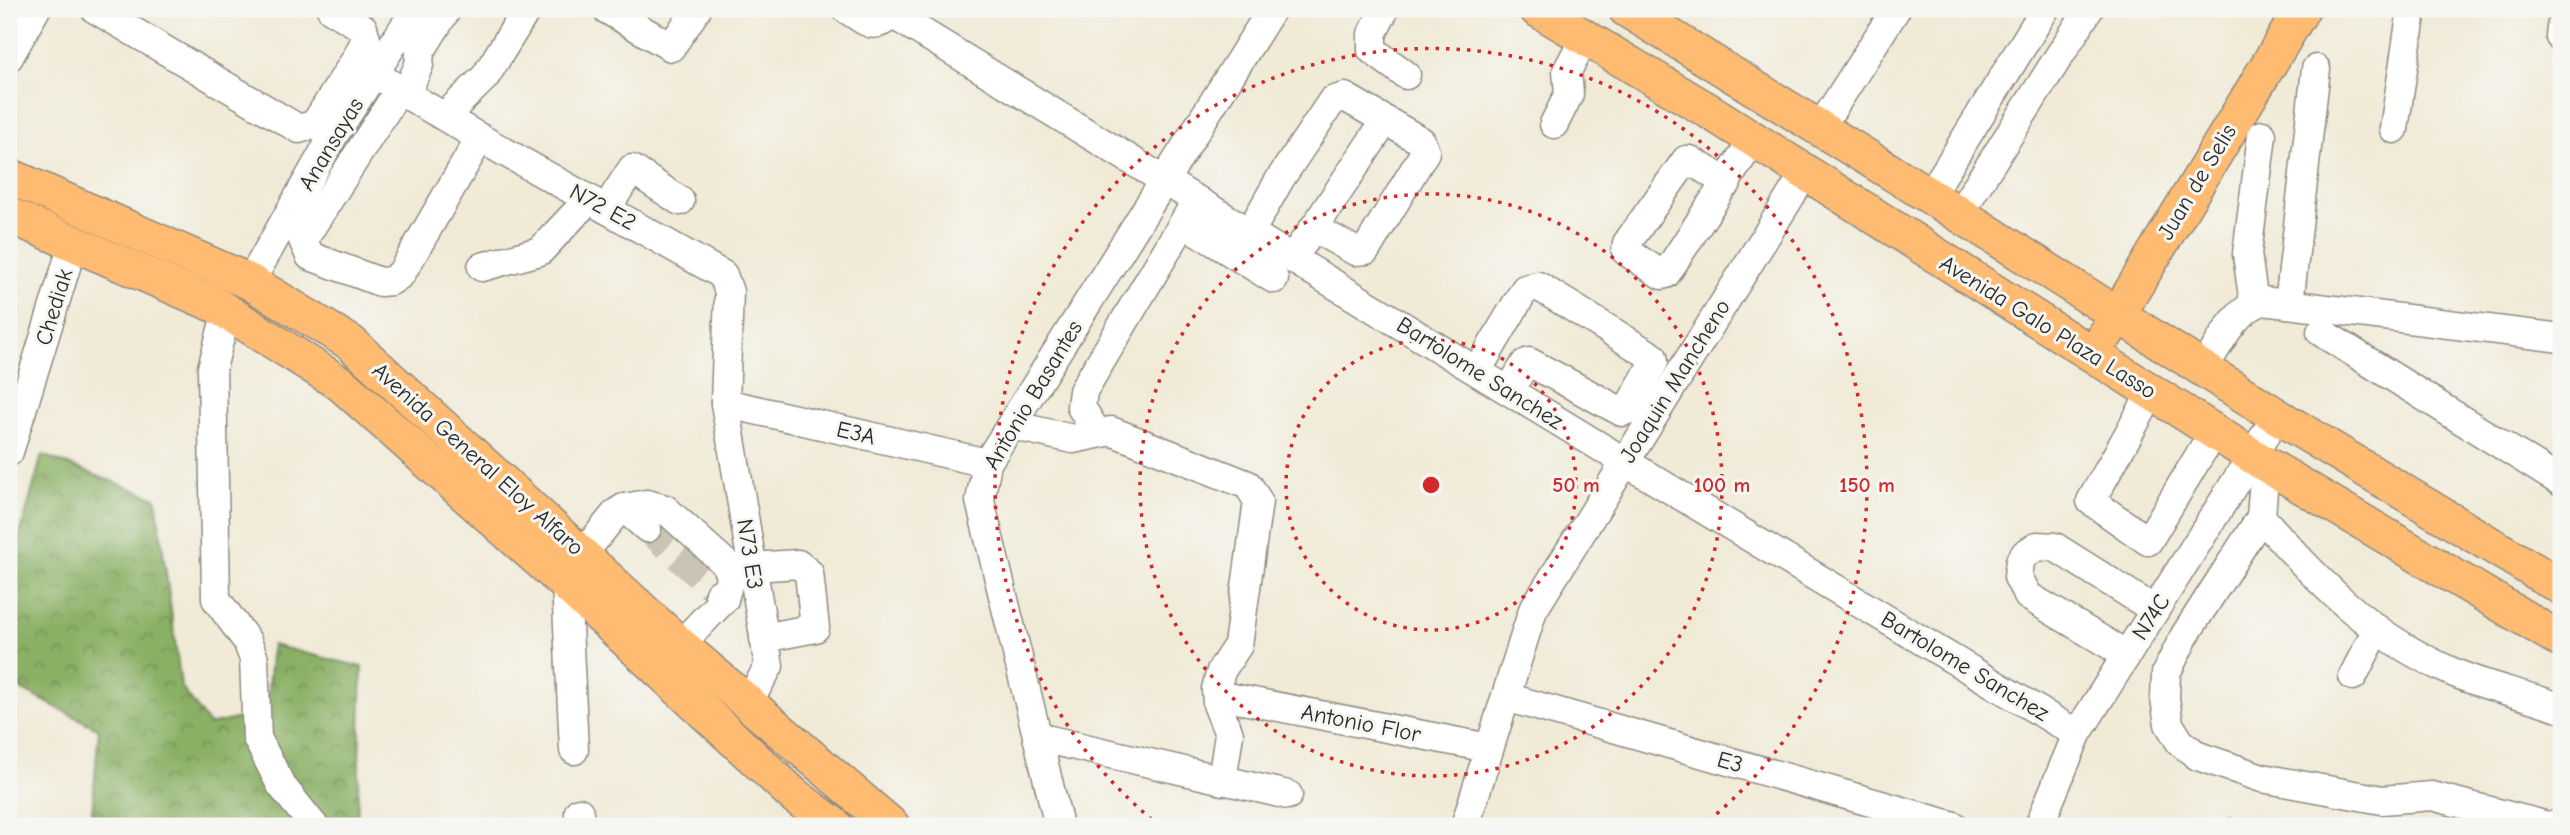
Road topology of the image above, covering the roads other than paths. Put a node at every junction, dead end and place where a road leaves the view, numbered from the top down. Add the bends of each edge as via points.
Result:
1 (37, 9) edge
2 (95, 9) edge
3 (331, 9) edge
4 (416, 9) edge
5 (447, 9) edge
6 (527, 9) edge
7 (606, 9) edge
8 (697, 9) edge
9 (846, 9) edge
10 (1272, 9) edge
11 (1385, 9) edge
12 (1537, 9) edge
13 (1626, 9) edge
14 (1896, 9) edge
15 (2025, 9) edge
16 (2045, 9) edge
17 (2089, 9) edge
18 (2276, 9) edge
19 (2302, 9) edge
20 (2412, 9) edge
21 (889, 12) edge
22 (1585, 37) junction
23 (2026, 40) junction
24 (9, 57) edge
25 (365, 66) junction
26 (2316, 69) dead end
27 (1406, 75) dead end
28 (402, 92) junction
29 (445, 116) junction
30 (1385, 121) junction
31 (1554, 124) dead end
32 (1820, 128) junction
33 (324, 130) junction
34 (2394, 130) dead end
35 (2262, 135) dead end
36 (480, 138) junction
37 (1753, 140) junction
38 (1805, 173) junction
39 (9, 176) edge
40 (1165, 180) junction
41 (1727, 183) dead end
42 (1930, 196) junction
43 (680, 201) dead end
44 (597, 204) junction
45 (1190, 211) junction
46 (1959, 214) junction
47 (9, 215) edge
48 (1314, 229) junction
49 (1250, 232) junction
50 (74, 241) junction
51 (482, 267) dead end
52 (1283, 268) junction
53 (250, 282) junction
54 (2255, 304) junction
55 (2289, 304) junction
56 (2106, 309) junction
57 (227, 311) junction
58 (2321, 332) dead end
59 (2561, 338) edge
60 (2083, 349) junction
61 (2203, 370) junction
62 (1477, 372) junction
63 (1509, 391) junction
64 (2152, 392) junction
65 (725, 402) junction
66 (2277, 416) junction
67 (1012, 425) junction
68 (2214, 431) junction
69 (1097, 433) junction
70 (9, 452) edge
71 (2259, 460) junction
72 (1625, 462) junction
73 (987, 463) junction
74 (2561, 482) edge
75 (624, 508) junction
76 (2261, 517) junction
77 (647, 528) tunnel mouth
78 (2148, 541) junction
79 (2184, 566) junction
80 (752, 567) junction
81 (574, 569) junction
82 (2561, 587) edge
83 (2155, 610) junction
84 (2376, 631) junction
85 (764, 638) junction
86 (2561, 640) edge
87 (2127, 655) junction
88 (669, 657) junction
89 (2353, 676) dead end
90 (1506, 697) junction
91 (1233, 698) dead end
92 (749, 701) junction
93 (2561, 708) edge
94 (2077, 734) junction
95 (1037, 737) junction
96 (1489, 748) junction
97 (574, 750) dead end
98 (1222, 781) junction
99 (1288, 795) dead end
100 (798, 811) edge
101 (2561, 823) edge
102 (314, 826) edge
103 (835, 826) edge
104 (892, 826) edge
105 (1059, 826) edge
106 (1465, 826) edge
107 (1954, 826) edge
108 (2039, 826) edge

1 - 24 street
2 - 33 street via 299,128
3 - 25 street via 363,28
4 - 25 street, Anansayas
5 - 28 street
6 - 29 street via 485,77
7 - 8 street via 668,47 674,45
9 - 21 street via 873,25 881,25
10 - 40 street, Antonio Basantes
11 - 27 street via 1372,34 1372,50
12 - 22 main road, Avenida Galo Plaza Lasso
13 - 32 main road, Avenida Galo Plaza Lasso
14 - 32 street
15 - 23 street
16 - 23 street
17 - 46 street
18 - 56 main road, Juan de Selis
19 - 56 main road, Juan de Selis
20 - 34 street
21 - 40 street, Bartolome Sanchez
22 - 31 street via 1567,71 1569,94
22 - 37 main road, Avenida Galo Plaza Lasso
23 - 42 street
25 - 28 street, N72 E2
25 - 33 street, Anansayas
26 - 55 street
28 - 29 street, N72 E2
28 - 36 street via 303,240 310,256 380,282 391,281 401,274
29 - 36 street, N72 E2
30 - 48 street
30 - 48 street via 1421,141 1425,152 1366,250 1355,251
30 - 49 street via 1345,97 1332,101
32 - 42 main road, Avenida Galo Plaza Lasso
33 - 53 street, Anansayas
35 - 54 street via 2247,254
36 - 44 street, N72 E2
37 - 38 main road, Avenida Galo Plaza Lasso
37 - 41 street
38 - 60 main road, Avenida Galo Plaza Lasso
38 - 72 street, Joaquin Mancheno
39 - 53 main road, Avenida General Eloy Alfaro
40 - 45 street, Bartolome Sanchez
40 - 67 street, Antonio Basantes
42 - 46 main road, Avenida Galo Plaza Lasso
43 - 44 street via 632,170
44 - 51 street via 540,251
44 - 65 street, N72 E2 via 723,275 729,292
45 - 49 street, Bartolome Sanchez
45 - 52 street
45 - 69 street via 1083,391 1081,407
46 - 56 main road, Avenida Galo Plaza Lasso
47 - 50 main road, Avenida General Eloy Alfaro
48 - 52 street
49 - 52 street, Bartolome Sanchez
50 - 57 main road, Avenida General Eloy Alfaro
50 - 70 street, Chediak
52 - 62 street, Bartolome Sanchez
53 - 81 main road, Avenida General Eloy Alfaro via 351,343
54 - 55 street
54 - 61 street via 2235,320
55 - 59 street
56 - 60 main road, Juan de Selis
56 - 61 main road, Avenida Galo Plaza Lasso
57 - 81 main road, Avenida General Eloy Alfaro via 341,384
57 - 102 street via 212,368 216,599 247,641 254,659 257,738 281,785
58 - 74 street
60 - 64 main road, Avenida Galo Plaza Lasso
61 - 66 main road, Avenida Galo Plaza Lasso
62 - 63 street, Bartolome Sanchez
62 - 63 street via 1525,289 1538,286 1653,357 1622,412 1529,362
63 - 72 street, Bartolome Sanchez
64 - 68 main road, Avenida Galo Plaza Lasso
64 - 78 street via 2091,501
65 - 73 street, E3A
65 - 80 street, N73 E3
66 - 71 street, N74C
66 - 82 main road, Avenida Galo Plaza Lasso
67 - 69 street via 1073,439
67 - 73 street, Antonio Basantes
68 - 71 main road, Avenida Galo Plaza Lasso
68 - 78 street
69 - 98 street via 1111,431 1255,491 1258,501 1238,645 1220,671 1216,689 1229,734
71 - 76 street
71 - 79 street, N74C
71 - 86 main road, Avenida Galo Plaza Lasso
72 - 90 street, Joaquin Mancheno via 1533,610
72 - 94 street, Bartolome Sanchez
73 - 95 street, Antonio Basantes via 980,501
75 - 77 street
75 - 81 street
75 - 88 street via 648,503 665,509 726,564 730,578 722,596
76 - 84 street via 2333,596
76 - 101 street via 2185,635 2166,673 2169,724 2180,742 2198,755 2262,778 2382,800 2432,796 2548,826
78 - 79 street
79 - 83 street, N74C
80 - 85 street, N73 E3
80 - 85 street via 798,564 809,573 814,628
81 - 88 main road, Avenida General Eloy Alfaro
81 - 97 street
83 - 87 street, N74C
83 - 87 street via 2055,547 2038,546 2020,561 2018,577 2028,596
84 - 89 street
84 - 93 street via 2451,671
85 - 92 street, N73 E3 via 769,666
87 - 94 street, N74C
88 - 92 main road, Avenida General Eloy Alfaro
88 - 100 main road, Avenida General Eloy Alfaro
90 - 96 street, Joaquin Mancheno
90 - 107 street, E3
91 - 96 street, Antonio Flor
92 - 104 main road, Avenida General Eloy Alfaro
94 - 108 street, N74C
95 - 98 street
95 - 105 street, Antonio Basantes
96 - 106 street, Joaquin Mancheno
98 - 99 street
100 - 103 main road, Avenida General Eloy Alfaro

